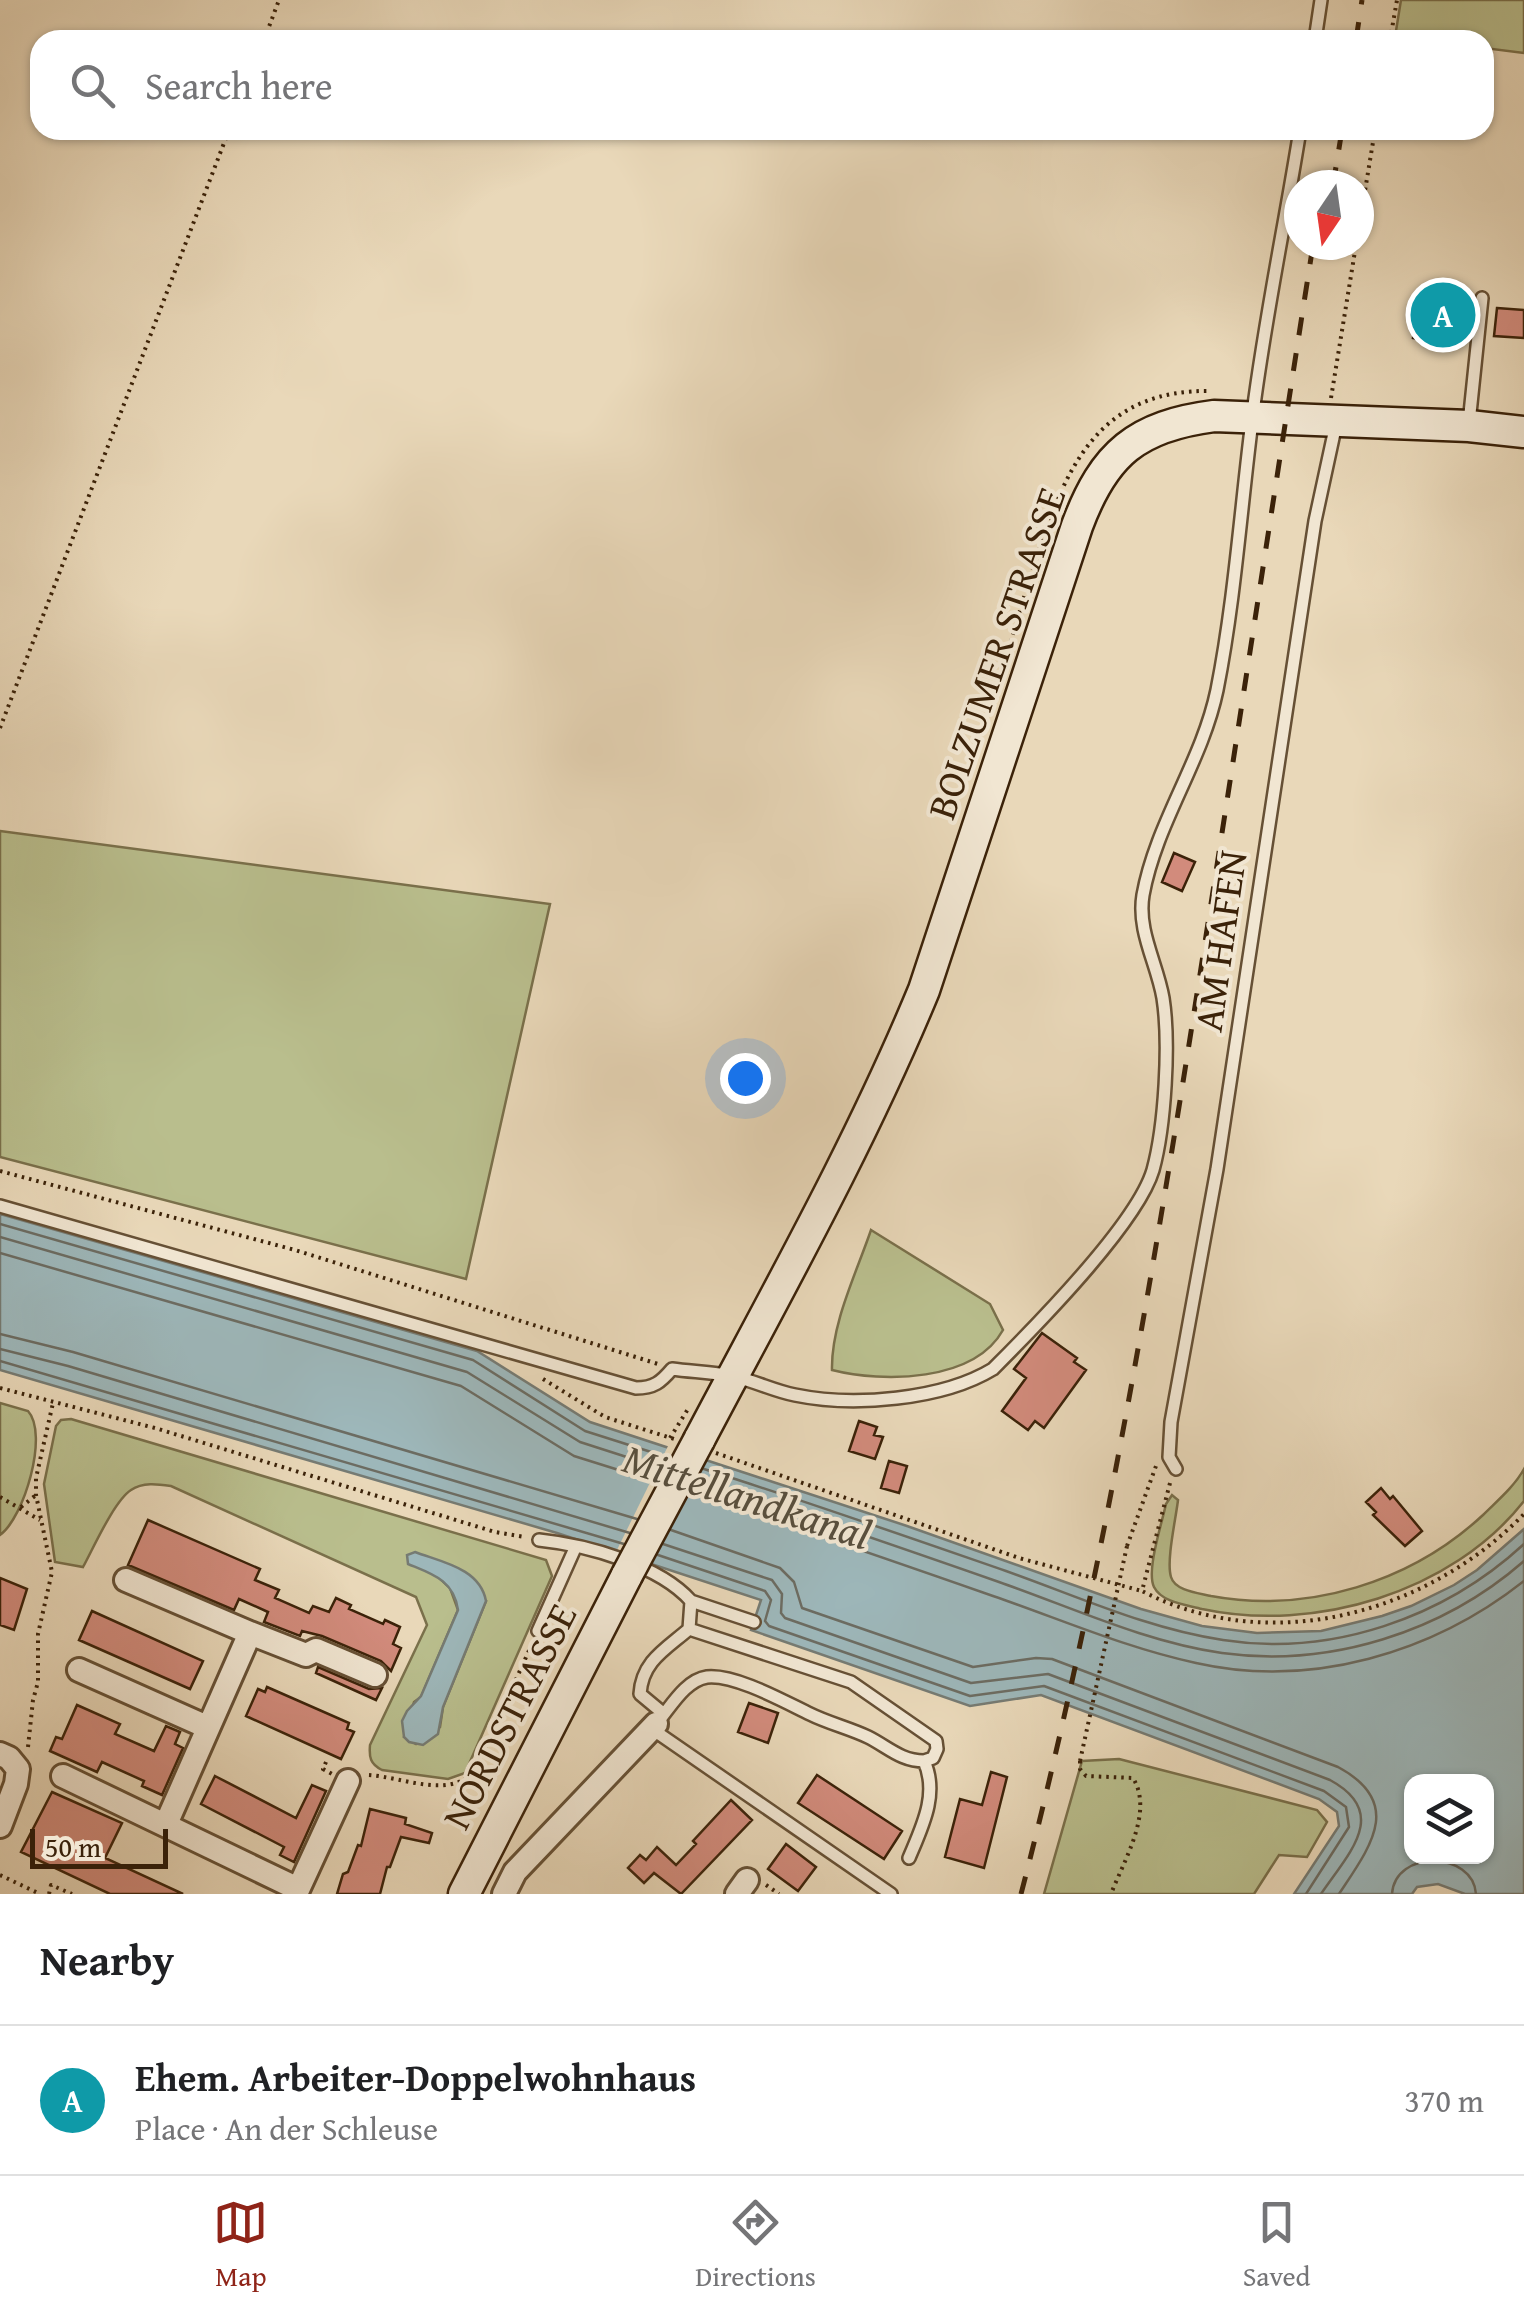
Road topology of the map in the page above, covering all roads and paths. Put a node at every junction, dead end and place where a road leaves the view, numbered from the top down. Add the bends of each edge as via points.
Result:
1 (279, 0) edge
2 (1322, 0) edge
3 (1397, 0) edge
4 (268, 30) edge
5 (1317, 30) edge
6 (1392, 30) edge
7 (225, 140) edge
8 (1298, 140) edge
9 (1373, 140) edge
10 (1368, 170) edge
11 (1354, 260) edge
12 (1482, 298) dead end
13 (1252, 416) junction
14 (1333, 420) junction
15 (1469, 426) junction
16 (1524, 432) edge
17 (0, 728) edge
18 (0, 1171) edge
19 (0, 1206) edge
20 (672, 1369) junction
21 (537, 1375) dead end
22 (732, 1376) junction
23 (0, 1388) edge
24 (53, 1402) junction
25 (686, 1408) dead end
26 (690, 1443) junction
27 (1169, 1450) junction
28 (1176, 1470) joint
29 (36, 1495) junction
30 (0, 1497) edge
31 (21, 1506) junction
32 (1524, 1514) edge
33 (40, 1520) junction
34 (539, 1540) joint
35 (576, 1546) junction
36 (627, 1575) joint
37 (126, 1580) dead end
38 (1142, 1591) junction
39 (691, 1601) junction
40 (754, 1622) dead end
41 (689, 1629) junction
42 (538, 1631) joint
43 (250, 1633) junction
44 (79, 1670) dead end
45 (375, 1675) dead end
46 (661, 1718) junction
47 (206, 1727) junction
48 (924, 1761) junction
49 (9, 1762) edge
50 (326, 1762) dead end
51 (63, 1776) dead end
52 (338, 1776) junction
53 (166, 1824) junction
54 (0, 1826) edge
55 (909, 1858) dead end
56 (0, 1875) edge
57 (297, 1892) edge
58 (40, 1894) edge
59 (49, 1894) edge
60 (72, 1894) edge
61 (464, 1894) edge
62 (504, 1894) edge
63 (892, 1894) edge
64 (1111, 1894) edge

1 - 4 path
2 - 5 lane
3 - 6 path
7 - 17 path
8 - 13 lane
9 - 10 path
11 - 14 path
12 - 15 lane
13 - 14 main road, BOLZUMER STRASSE
13 - 22 main road, BOLZUMER STRASSE via 1196,418 1150,430 1111,462 1087,500 924,990 865,1123
13 - 22 lane via 1217,690 1143,896 1142,921 1166,1033 1157,1150 1138,1202 1016,1346 972,1382 937,1393 827,1400
14 - 15 main road, BOLZUMER STRASSE
14 - 27 lane, AM HAFEN
15 - 16 main road, BOLZUMER STRASSE
18 - 20 path via 295,1250
19 - 20 lane via 636,1388 662,1382
20 - 22 lane
21 - 26 path via 605,1416
22 - 26 main road, BOLZUMER STRASSE
23 - 24 path
24 - 29 path
24 - 34 path
25 - 26 path
26 - 36 main road, BOLZUMER STRASSE, bridge
26 - 38 path via 1019,1558
27 - 28 lane, AM HAFEN
27 - 64 path, bridge via 1154,1468 1127,1546 1080,1760 1086,1776 1133,1778 1141,1791 1142,1812
28 - 38 path
29 - 31 path
29 - 33 path
30 - 31 path
31 - 33 path
32 - 38 path via 1488,1549 1428,1586 1326,1620 1233,1621 1174,1607
33 - 49 path via 52,1572 38,1634 38,1682 29,1745
34 - 35 lane
35 - 39 lane via 659,1574
35 - 42 lane
36 - 61 main road, NORDSTRASSE
37 - 43 street
39 - 40 lane
39 - 41 lane
41 - 46 lane via 645,1667 640,1680 640,1694
41 - 48 lane via 851,1682 936,1741 933,1758
42 - 52 path via 466,1780 444,1786
43 - 45 street
43 - 47 street
44 - 47 street
46 - 48 lane via 698,1680 723,1678
46 - 62 street via 515,1872
46 - 63 lane
47 - 53 street
48 - 55 lane via 931,1777 928,1810
49 - 54 street via 16,1784
50 - 52 path via 323,1769
51 - 53 street
52 - 57 street
53 - 57 street
56 - 58 path
59 - 60 path via 51,1885

